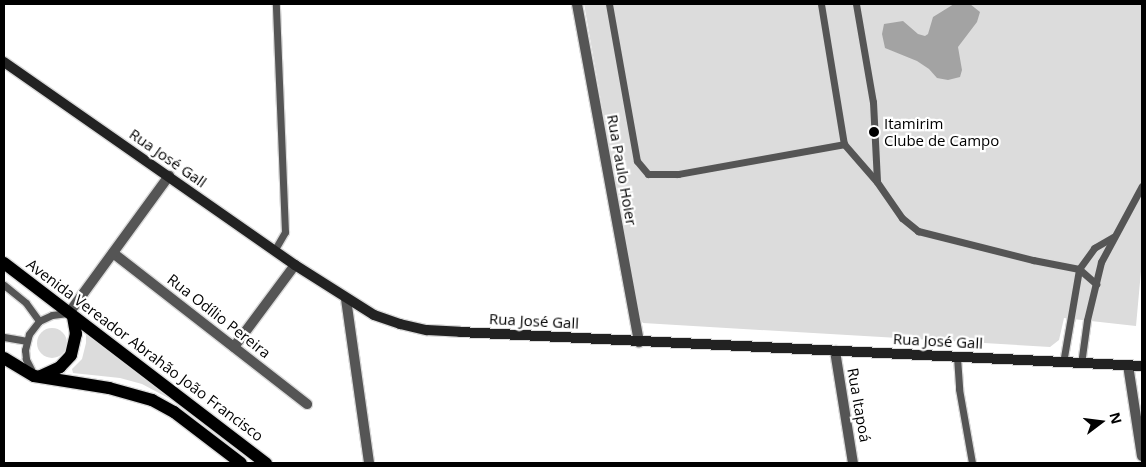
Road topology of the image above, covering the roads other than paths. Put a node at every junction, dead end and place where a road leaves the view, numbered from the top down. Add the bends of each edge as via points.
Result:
1 (276, 4) edge
2 (577, 4) edge
3 (610, 4) edge
4 (821, 4) edge
5 (856, 4) edge
6 (4, 62) edge
7 (844, 144) junction
8 (169, 176) junction
9 (876, 182) junction
10 (1142, 186) edge
11 (1114, 236) junction
12 (274, 251) junction
13 (113, 253) junction
14 (4, 263) edge
15 (295, 266) junction
16 (1079, 269) junction
17 (1096, 284) junction
18 (4, 285) edge
19 (346, 299) junction
20 (71, 315) junction
21 (38, 321) junction
22 (4, 337) edge
23 (26, 341) junction
24 (639, 342) junction
25 (234, 347) junction
26 (835, 351) junction
27 (4, 358) edge
28 (957, 358) junction
29 (1063, 363) junction
30 (1081, 364) junction
31 (1128, 365) junction
32 (1142, 366) edge
33 (36, 376) junction
34 (307, 404) dead end
35 (1142, 456) edge
36 (241, 463) edge
37 (266, 463) edge
38 (369, 463) edge
39 (854, 463) edge
40 (972, 463) edge

1 - 12 lane via 285,232
2 - 24 street, Rua Paulo Hoier
3 - 7 lane via 637,161 648,174 678,174
4 - 7 lane
5 - 9 lane via 873,102
6 - 8 main road, Rua José Gall
7 - 9 lane
8 - 12 main road, Rua José Gall
8 - 13 street
9 - 16 lane via 902,218 918,231
10 - 11 lane
11 - 16 lane via 1094,248
11 - 17 lane
12 - 15 main road, Rua José Gall
13 - 20 street
13 - 25 street, Rua Odílio Pereira
14 - 20 main road, Avenida Vereador Abrahão João Francisco
15 - 19 main road, Rua José Gall
15 - 25 street
16 - 17 lane
16 - 29 lane
17 - 30 lane
18 - 21 lane via 26,303
19 - 24 main road, Rua José Gall via 374,315 427,330
19 - 38 street
20 - 21 lane via 52,314
20 - 33 main road via 76,334 71,355 60,367
20 - 37 main road, Avenida Vereador Abrahão João Francisco
21 - 23 lane
22 - 23 lane
23 - 33 lane via 26,359
24 - 26 main road, Rua José Gall
25 - 34 street, Rua Odílio Pereira
26 - 28 main road, Rua José Gall
26 - 39 street, Rua Itapoá
27 - 33 main road
28 - 29 main road, Rua José Gall
28 - 40 lane
29 - 30 main road, Rua José Gall
30 - 31 main road, Rua José Gall
31 - 32 main road, Rua José Gall
31 - 35 street
33 - 36 main road via 109,388 152,400 174,412

